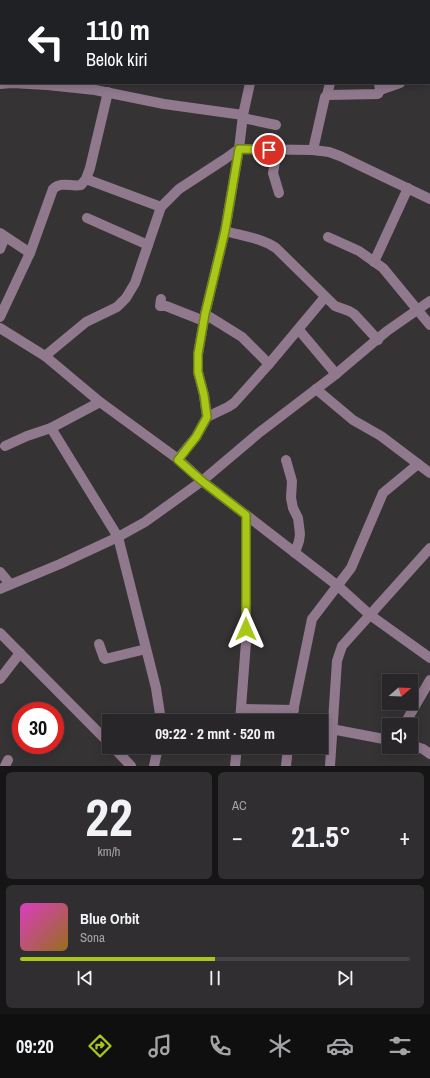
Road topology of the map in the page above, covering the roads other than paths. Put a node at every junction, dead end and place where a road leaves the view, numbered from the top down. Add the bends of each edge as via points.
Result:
1 (250, 84) edge
2 (330, 84) edge
3 (393, 84) edge
4 (71, 85) edge
5 (0, 86) edge
6 (379, 86) edge
7 (95, 87) edge
8 (108, 92) junction
9 (327, 95) junction
10 (243, 117) junction
11 (276, 125) dead end
12 (239, 149) junction
13 (277, 150) junction
14 (313, 150) junction
15 (86, 179) junction
16 (408, 188) junction
17 (279, 193) dead end
18 (430, 199) edge
19 (161, 207) junction
20 (87, 218) dead end
21 (225, 231) junction
22 (3, 235) edge
23 (328, 237) dead end
24 (148, 245) junction
25 (0, 249) edge
26 (30, 253) junction
27 (374, 262) junction
28 (326, 297) junction
29 (161, 299) dead end
30 (430, 301) edge
31 (416, 310) junction
32 (0, 317) edge
33 (204, 318) junction
34 (430, 325) edge
35 (0, 328) edge
36 (299, 330) junction
37 (378, 340) junction
38 (45, 356) junction
39 (269, 364) junction
40 (336, 374) junction
41 (316, 389) junction
42 (100, 402) junction
43 (207, 417) junction
44 (50, 428) junction
45 (5, 446) dead end
46 (178, 460) junction
47 (286, 460) dead end
48 (418, 464) junction
49 (430, 473) edge
50 (202, 481) junction
51 (246, 515) junction
52 (118, 537) junction
53 (430, 548) edge
54 (295, 553) junction
55 (0, 572) edge
56 (10, 584) junction
57 (338, 586) junction
58 (0, 588) edge
59 (370, 615) junction
60 (0, 633) edge
61 (99, 644) dead end
62 (146, 649) junction
63 (20, 653) junction
64 (430, 658) edge
65 (0, 679) edge
66 (430, 680) edge
67 (241, 709) junction
68 (294, 710) junction
69 (160, 714) edge
70 (241, 714) edge
71 (293, 714) edge
72 (328, 716) edge
73 (408, 718) edge
74 (328, 728) edge
75 (102, 736) edge
76 (382, 739) edge
77 (418, 742) edge
78 (328, 747) edge
79 (426, 752) edge
80 (120, 754) edge
81 (157, 754) edge
82 (236, 754) edge
83 (287, 754) edge
84 (131, 766) edge
85 (154, 766) edge
86 (235, 766) edge
87 (286, 766) edge
88 (330, 766) edge

1 - 10 street
2 - 9 street
3 - 6 street
4 - 5 street
4 - 7 street
6 - 9 street via 379,93 376,95
7 - 8 street
8 - 10 street via 151,102
8 - 15 street
9 - 14 street via 324,98
10 - 11 street
10 - 12 street
12 - 13 street
12 - 19 street via 179,189
12 - 21 street
13 - 14 street
13 - 17 street via 273,173
14 - 16 street via 340,156
15 - 19 street
15 - 26 street via 81,185 61,184 53,189
16 - 18 street
16 - 27 street
19 - 24 street
20 - 24 street
21 - 28 street via 262,240 276,248
21 - 33 street
22 - 25 street
22 - 26 street
23 - 27 street
24 - 38 street via 135,283 126,298 117,307 86,322
26 - 32 street
27 - 31 street via 382,268
28 - 36 street
28 - 37 street via 335,306 354,314
29 - 33 street via 160,306
30 - 31 street
31 - 34 street
31 - 37 street
33 - 39 street via 234,330
33 - 43 street via 197,362
35 - 38 street
36 - 39 street
36 - 40 street
37 - 40 street
38 - 42 street
39 - 43 street via 234,403
40 - 41 street
41 - 48 street via 353,420 381,436
41 - 50 street
42 - 44 street
42 - 46 street
43 - 46 street via 196,437
44 - 45 street
44 - 52 street
46 - 50 street
47 - 54 street via 293,484 292,503 298,518 300,534
48 - 49 street
48 - 57 street via 383,493 355,561
50 - 51 street
50 - 52 street via 145,522
51 - 54 street
51 - 67 street via 246,642
52 - 56 street
52 - 62 street
53 - 59 street
54 - 57 street
55 - 56 street
56 - 58 street
57 - 59 street
57 - 68 street via 312,619
59 - 64 street
59 - 72 street via 338,654
60 - 63 street
61 - 62 street via 105,659
62 - 69 street
63 - 65 street
63 - 75 street
66 - 73 street
67 - 68 street
67 - 70 street
68 - 71 street
74 - 76 street
77 - 79 street
78 - 88 street
80 - 84 street
81 - 85 street
82 - 86 street
83 - 87 street

